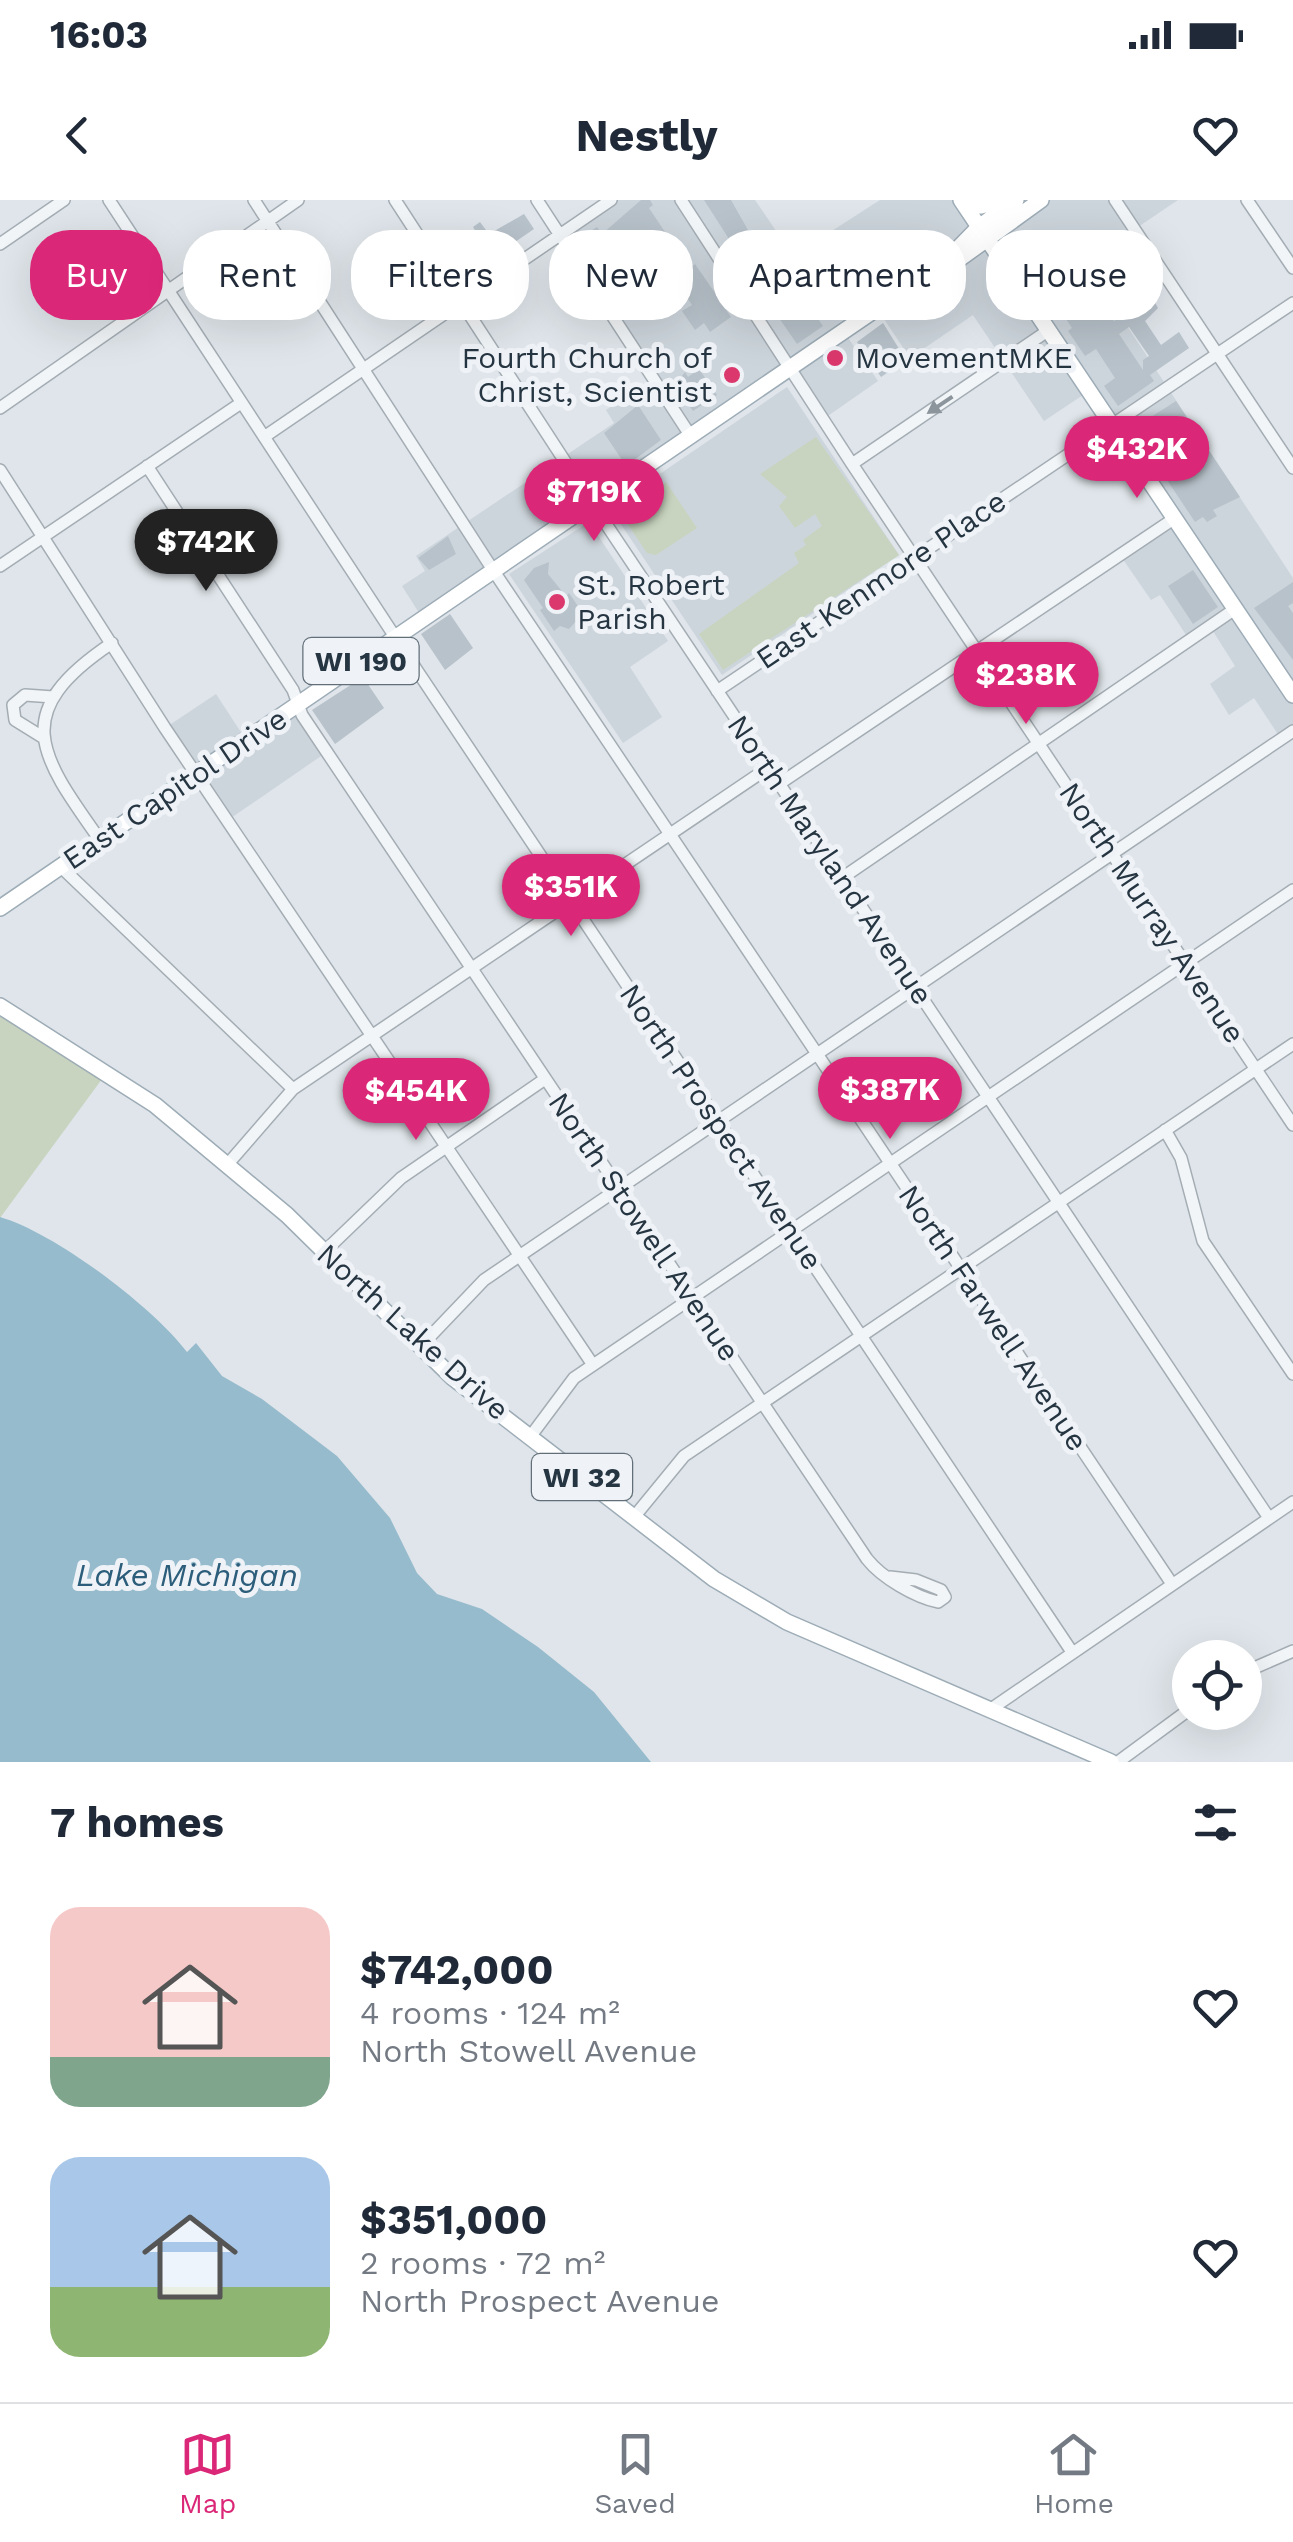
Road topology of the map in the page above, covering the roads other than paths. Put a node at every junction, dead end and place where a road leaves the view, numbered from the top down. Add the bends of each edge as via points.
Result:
1 (64, 200) edge
2 (110, 200) edge
3 (254, 200) edge
4 (298, 200) edge
5 (395, 200) edge
6 (537, 200) edge
7 (611, 200) edge
8 (681, 200) edge
9 (962, 200) edge
10 (1002, 200) edge
11 (1016, 200) edge
12 (1041, 200) edge
13 (1115, 200) edge
14 (1247, 200) edge
15 (267, 221) junction
16 (414, 230) edge
17 (556, 230) edge
18 (565, 230) edge
19 (984, 233) junction
20 (0, 244) edge
21 (966, 252) edge
22 (1293, 268) edge
23 (170, 292) junction
24 (1293, 303) edge
25 (434, 320) edge
26 (473, 320) edge
27 (615, 320) edge
28 (862, 320) edge
29 (1050, 330) junction
30 (1217, 352) junction
31 (362, 368) junction
32 (789, 368) junction
33 (241, 403) junction
34 (0, 408) edge
35 (1110, 423) junction
36 (264, 436) junction
37 (690, 436) junction
38 (852, 464) junction
39 (147, 466) junction
40 (1293, 468) edge
41 (0, 470) edge
42 (592, 503) junction
43 (1175, 518) junction
44 (43, 537) junction
45 (914, 558) junction
46 (0, 566) edge
47 (493, 570) junction
48 (1236, 608) junction
49 (395, 638) junction
50 (112, 643) junction
51 (976, 650) junction
52 (717, 691) junction
53 (1293, 695) edge
54 (53, 697) junction
55 (299, 704) junction
56 (1293, 731) edge
57 (44, 738) junction
58 (1039, 743) junction
59 (768, 768) junction
60 (196, 774) junction
61 (779, 784) junction
62 (670, 834) junction
63 (100, 840) junction
64 (1112, 854) junction
65 (61, 866) junction
66 (842, 878) junction
67 (1293, 890) edge
68 (570, 901) junction
69 (0, 908) edge
70 (1186, 963) junction
71 (471, 968) junction
72 (916, 989) junction
73 (0, 1006) edge
74 (372, 1036) junction
75 (1293, 1044) edge
76 (818, 1056) junction
77 (1256, 1069) junction
78 (544, 1079) junction
79 (293, 1089) junction
80 (989, 1098) junction
81 (718, 1123) junction
82 (1293, 1125) edge
83 (1166, 1130) junction
84 (446, 1146) junction
85 (892, 1165) junction
86 (227, 1166) junction
87 (619, 1190) junction
88 (1058, 1202) junction
89 (792, 1232) junction
90 (324, 1252) junction
91 (522, 1256) junction
92 (960, 1269) junction
93 (692, 1300) junction
94 (861, 1337) junction
95 (420, 1347) junction
96 (594, 1365) junction
97 (1293, 1374) edge
98 (762, 1404) junction
99 (530, 1437) junction
100 (1293, 1502) edge
101 (634, 1517) junction
102 (1269, 1518) junction
103 (890, 1577) dead end
104 (1172, 1584) junction
105 (1072, 1652) junction
106 (1289, 1655) edge
107 (1262, 1665) edge
108 (991, 1709) junction
109 (1172, 1722) edge
110 (1114, 1762) edge

1 - 20 street
2 - 23 street, North Prospect Avenue
3 - 15 street, North Farwell Avenue
4 - 15 street
5 - 16 street, North Maryland Avenue
6 - 17 street
7 - 18 street
8 - 32 street, North Murray Avenue
9 - 10 main road via 981,206
9 - 19 main road
11 - 19 main road, East Capitol Drive / WI 190
12 - 19 main road, East Capitol Drive / WI 190
13 - 30 street
14 - 22 street
15 - 23 street
15 - 31 street, North Farwell Avenue
19 - 21 main road, East Capitol Drive / WI 190
19 - 29 main road
23 - 33 street, North Prospect Avenue
23 - 34 street
24 - 30 street, East Kenmore Place
25 - 31 street
26 - 42 street, North Maryland Avenue
27 - 37 street
28 - 32 main road, East Capitol Drive / WI 190
29 - 35 main road
29 -> 38 street
30 - 35 street, East Kenmore Place
30 - 40 street
31 - 36 street
31 - 47 street, North Farwell Avenue
32 - 37 main road, East Capitol Drive / WI 190
32 - 38 street, North Murray Avenue
33 - 36 street, North Prospect Avenue
33 - 39 street
35 - 43 main road
35 - 45 street, East Kenmore Place
36 - 49 street, North Prospect Avenue
37 - 42 main road, East Capitol Drive / WI 190
38 - 45 street, North Murray Avenue
39 - 44 street
39 - 55 street, North Stowell Avenue
41 - 44 street
42 - 47 main road, East Capitol Drive / WI 190
42 - 52 street, North Maryland Avenue
43 - 48 main road
43 - 51 street
44 - 46 street
44 - 50 street
45 - 51 street, North Murray Avenue
45 - 52 street, East Kenmore Place
47 - 49 main road, East Capitol Drive / WI 190
47 - 62 street, North Farwell Avenue
48 - 53 main road
48 - 58 street
49 - 55 main road, East Capitol Drive / WI 190
49 - 68 street, North Prospect Avenue
50 - 54 street via 68,674
50 - 60 street
51 - 58 street, North Murray Avenue
51 - 61 street
52 - 59 street, North Maryland Avenue
54 - 57 street
54 - 57 street via 25,695 13,705 15,720
55 - 60 main road, East Capitol Drive / WI 190
55 - 71 street, North Stowell Avenue
56 - 64 street
57 - 63 street via 59,780
58 - 64 street, North Murray Avenue
58 - 66 street
59 - 61 street, North Maryland Avenue
59 - 62 street
60 - 63 main road, East Capitol Drive / WI 190
60 - 74 street
61 - 66 street, North Maryland Avenue
62 - 68 street
62 - 76 street, North Farwell Avenue
63 - 65 main road, East Capitol Drive / WI 190
64 - 70 street, North Murray Avenue
64 - 72 street
65 - 69 main road, East Capitol Drive / WI 190
65 - 79 street
66 - 72 street, North Maryland Avenue
67 - 70 street
68 - 71 street
68 - 81 street, North Prospect Avenue
70 - 77 street, North Murray Avenue
70 - 80 street
71 - 74 street
71 - 78 street, North Stowell Avenue
72 - 76 street
72 - 80 street, North Maryland Avenue
73 - 86 main road, North Lake Drive / WI 32 via 126,1083
74 - 79 street
74 - 84 street
75 - 77 street
76 - 81 street
76 - 85 street, North Farwell Avenue
77 - 82 street, North Murray Avenue
77 - 83 street
78 - 84 street
78 - 87 street, North Stowell Avenue
79 - 86 street
80 - 85 street
80 - 88 street, North Maryland Avenue
81 - 87 street
81 - 89 street, North Prospect Avenue
83 - 88 street
83 - 97 street via 1181,1158 1204,1241
84 - 90 street via 401,1178
84 - 91 street
85 - 89 street
85 - 92 street, North Farwell Avenue
86 - 90 main road, North Lake Drive / WI 32
87 - 91 street
87 - 93 street, North Stowell Avenue
88 - 92 street
88 - 102 street, North Maryland Avenue
89 - 93 street
89 - 94 street, North Prospect Avenue
90 - 95 main road, North Lake Drive / WI 32
91 - 95 street via 484,1280
91 - 96 street
92 - 94 street
92 - 104 street, North Farwell Avenue
93 - 96 street
93 - 98 street, North Stowell Avenue
94 - 98 street
94 - 105 street, North Prospect Avenue
95 - 99 main road, North Lake Drive / WI 32
96 - 99 street via 568,1384
98 - 101 street via 684,1456
98 - 103 street, North Stowell Avenue via 867,1560
99 - 101 main road, North Lake Drive / WI 32
100 - 102 street
101 - 108 main road, North Lake Drive / WI 32 via 756,1606
102 - 104 street
104 - 105 street
105 - 108 street
106 - 107 street
108 - 110 main road, North Lake Drive / WI 32
109 - 110 street

